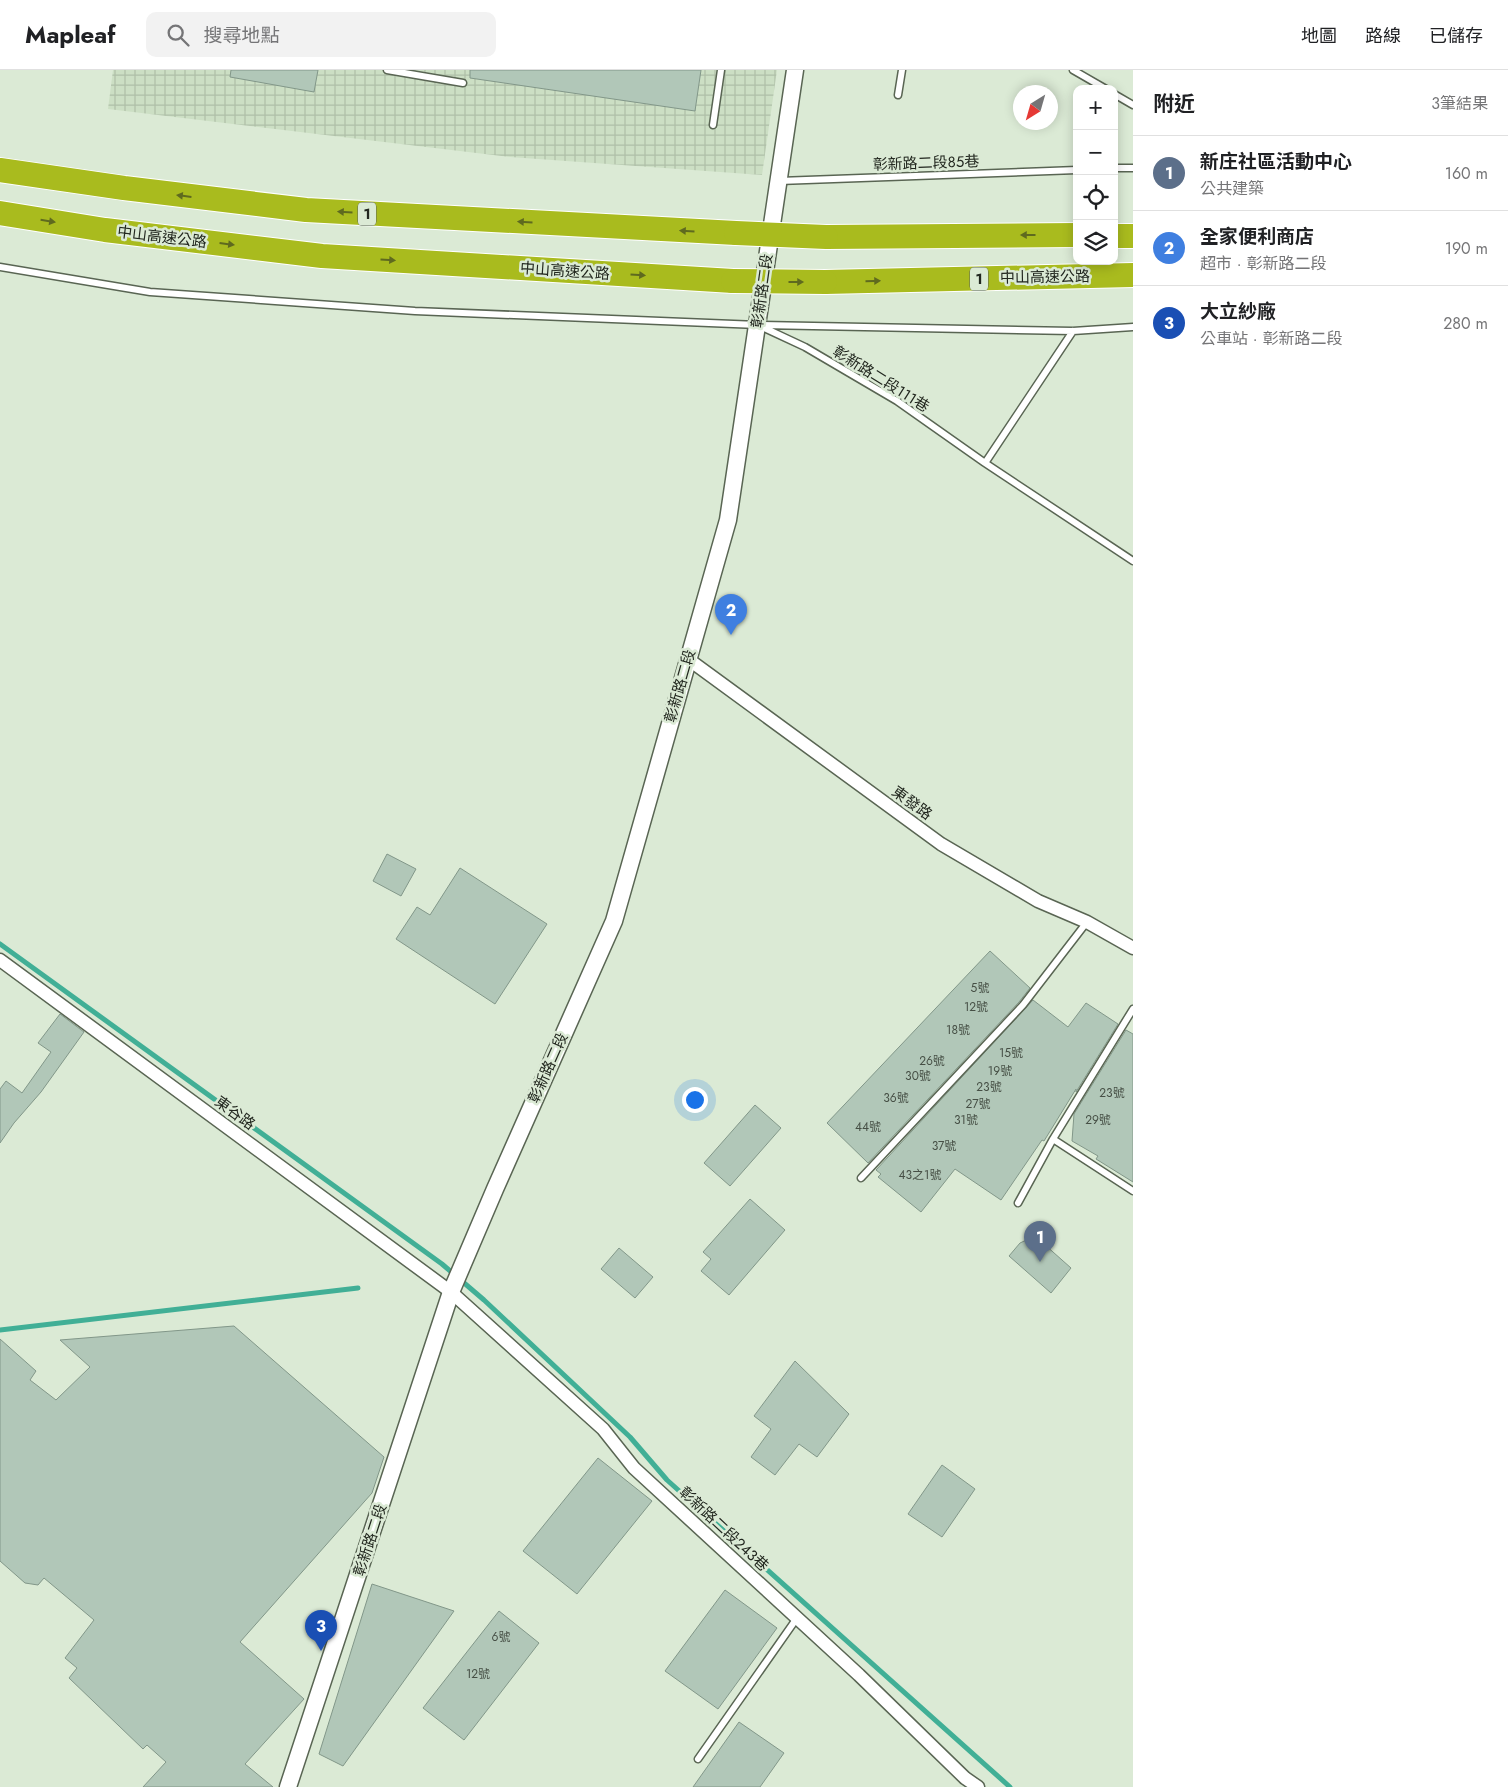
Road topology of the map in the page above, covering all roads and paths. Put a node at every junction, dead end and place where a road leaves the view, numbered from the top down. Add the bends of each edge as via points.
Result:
1 (386, 70) edge
2 (720, 70) edge
3 (795, 70) edge
4 (902, 70) edge
5 (1073, 70) edge
6 (463, 83) dead end
7 (1099, 85) edge
8 (898, 95) dead end
9 (1118, 96) edge
10 (1133, 104) edge
11 (713, 125) dead end
12 (1118, 168) edge
13 (1133, 168) edge
14 (0, 170) edge
15 (1073, 170) edge
16 (777, 182) junction
17 (0, 213) edge
18 (1073, 236) edge
19 (1118, 236) edge
20 (1133, 236) edge
21 (0, 267) edge
22 (1133, 275) edge
23 (758, 325) junction
24 (1133, 327) edge
25 (1074, 331) junction
26 (985, 463) junction
27 (1133, 561) edge
28 (688, 659) junction
29 (1087, 922) junction
30 (1133, 948) edge
31 (0, 960) edge
32 (1133, 1009) edge
33 (1052, 1139) junction
34 (861, 1178) dead end
35 (1133, 1191) edge
36 (1018, 1203) dead end
37 (451, 1292) junction
38 (797, 1618) junction
39 (698, 1758) dead end
40 (288, 1787) edge
41 (978, 1787) edge

1 - 6 lane
2 - 11 lane
3 - 16 street, 彰新路二段
4 - 8 lane
5 - 7 lane
9 - 10 lane
12 - 13 lane
18 -> 14 highway, 1, bridge via 826,237 306,210
15 - 16 lane, 彰新路二段85巷
16 - 23 street, 彰新路二段
17 -> 22 highway, 中山高速公路 / 1, bridge via 105,230 322,256 733,281
19 - 20 highway
21 - 23 lane via 150,292 415,311
23 - 25 lane
23 - 26 lane, 彰新路二段111巷 via 804,347 897,401
23 - 28 street, 彰新路二段 via 728,520
24 - 25 lane
25 - 26 lane
26 - 27 lane, 彰新路二段111巷
28 - 29 street, 東發路 via 941,844 1038,901
28 - 37 street, 彰新路二段 via 614,921
29 - 30 street, 東發路
29 - 34 lane via 1023,1005
31 - 37 street, 東谷路
32 - 33 lane
33 - 35 lane
33 - 36 lane
37 - 38 street, 彰新路二段243巷 via 603,1429 634,1468
37 - 40 street, 彰新路二段
38 - 39 lane
38 - 41 street, 彰新路二段243巷

